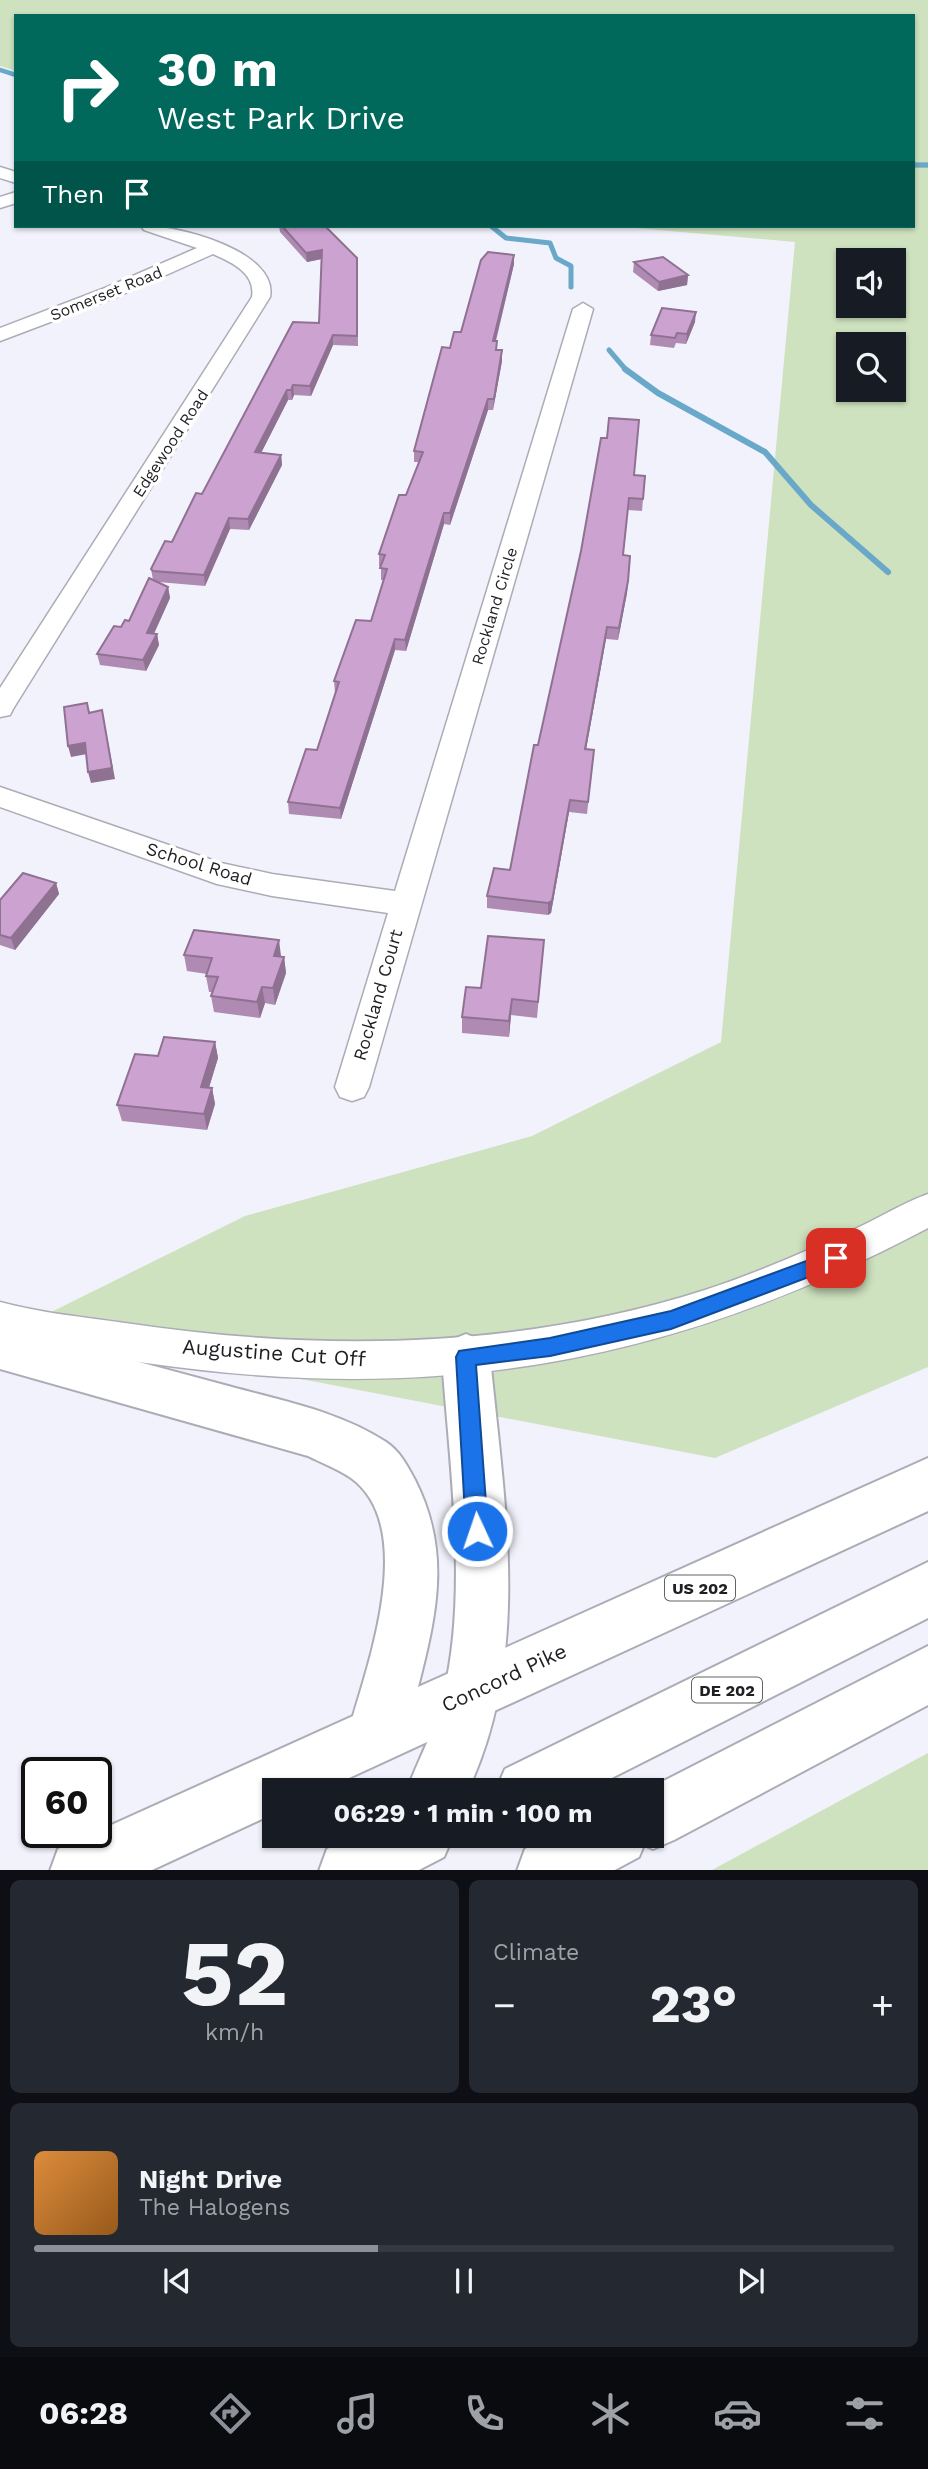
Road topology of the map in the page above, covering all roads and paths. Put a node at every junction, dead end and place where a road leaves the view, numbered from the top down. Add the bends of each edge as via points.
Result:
1 (155, 228) edge
2 (211, 248) junction
3 (583, 309) dead end
4 (0, 335) edge
5 (0, 709) edge
6 (0, 797) edge
7 (405, 904) junction
8 (352, 1087) dead end
9 (928, 1210) edge
10 (0, 1320) edge
11 (0, 1347) edge
12 (466, 1357) junction
13 (928, 1484) edge
14 (928, 1589) edge
15 (928, 1674) edge
16 (472, 1693) junction
17 (377, 1736) junction
18 (443, 1778) edge
19 (550, 1778) edge
20 (664, 1812) edge
21 (594, 1848) edge
22 (82, 1870) edge
23 (549, 1870) edge

1 - 2 street, Edgewood Road
2 - 4 street, Somerset Road
2 - 5 street, Edgewood Road via 241,261 258,276 262,295 257,307
3 - 7 street, Rockland Circle
6 - 7 street, School Road via 217,873
7 - 8 street, Rockland Court
9 - 12 street, Augustine Cut Off via 836,1258 671,1320 550,1347
10 - 12 street, Augustine Cut Off via 237,1354 378,1360
11 - 17 main road via 317,1434 370,1461 387,1480 404,1514 412,1563 404,1630
12 - 16 main road via 481,1621
13 - 16 main road, Concord Pike / US 202
14 - 19 main road, DE 202
15 - 20 main road
16 - 17 main road, Concord Pike / US 202
16 - 18 main road via 457,1752
17 - 22 main road, Concord Pike / US 202
21 - 23 main road

